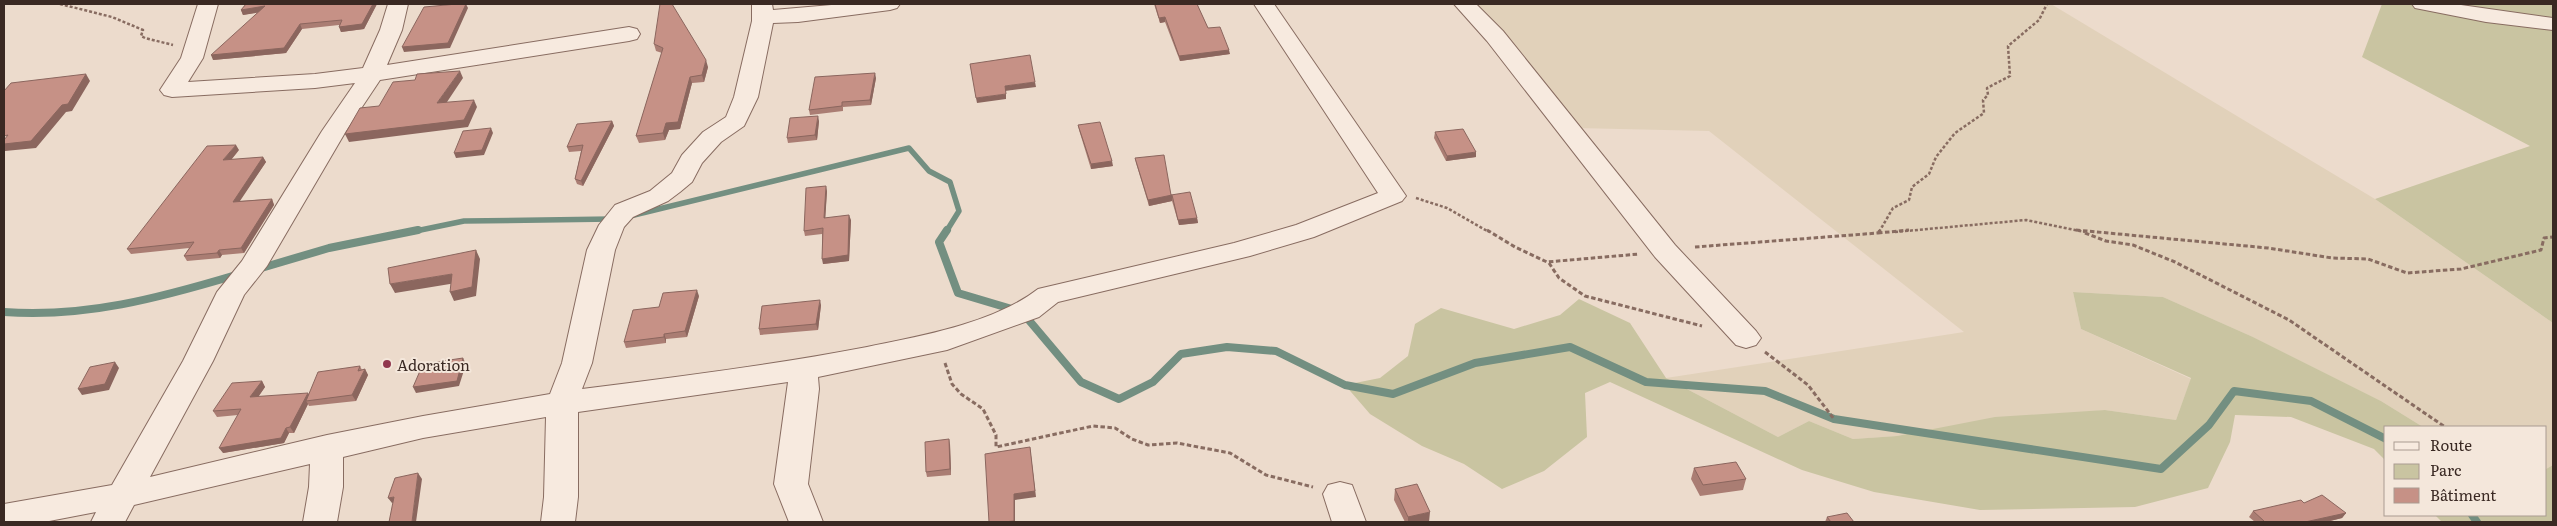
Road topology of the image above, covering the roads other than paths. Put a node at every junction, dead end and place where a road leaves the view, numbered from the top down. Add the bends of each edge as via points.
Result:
1 (208, 4) edge
2 (398, 4) edge
3 (890, 4) edge
4 (1264, 4) edge
5 (1464, 4) edge
6 (2422, 4) edge
7 (762, 10) edge
8 (2553, 24) edge
9 (629, 34) dead end
10 (372, 74) junction
11 (1746, 338) road end
12 (802, 370) junction
13 (562, 403) junction
14 (327, 447) junction
15 (123, 495) junction
16 (4, 517) edge
17 (108, 522) edge
18 (320, 522) edge
19 (558, 522) edge
20 (806, 522) edge

1 - 10 street via 192,58 172,90
2 - 10 street
3 - 7 street via 798,16
4 - 12 street via 1393,196 1305,231 1240,250 1048,295 1029,310 946,340
5 - 11 street via 1495,36 1665,251
6 - 8 street
7 - 13 street via 746,97 736,121 712,136 691,160 683,177 659,196 624,211 612,225 601,250 577,363
9 - 10 street
10 - 15 street via 253,266 231,292 198,361
12 - 13 street
12 - 20 street via 804,389 792,484
13 - 14 street
13 - 19 street
14 - 15 street
14 - 18 street via 326,487
15 - 16 street
15 - 17 street

